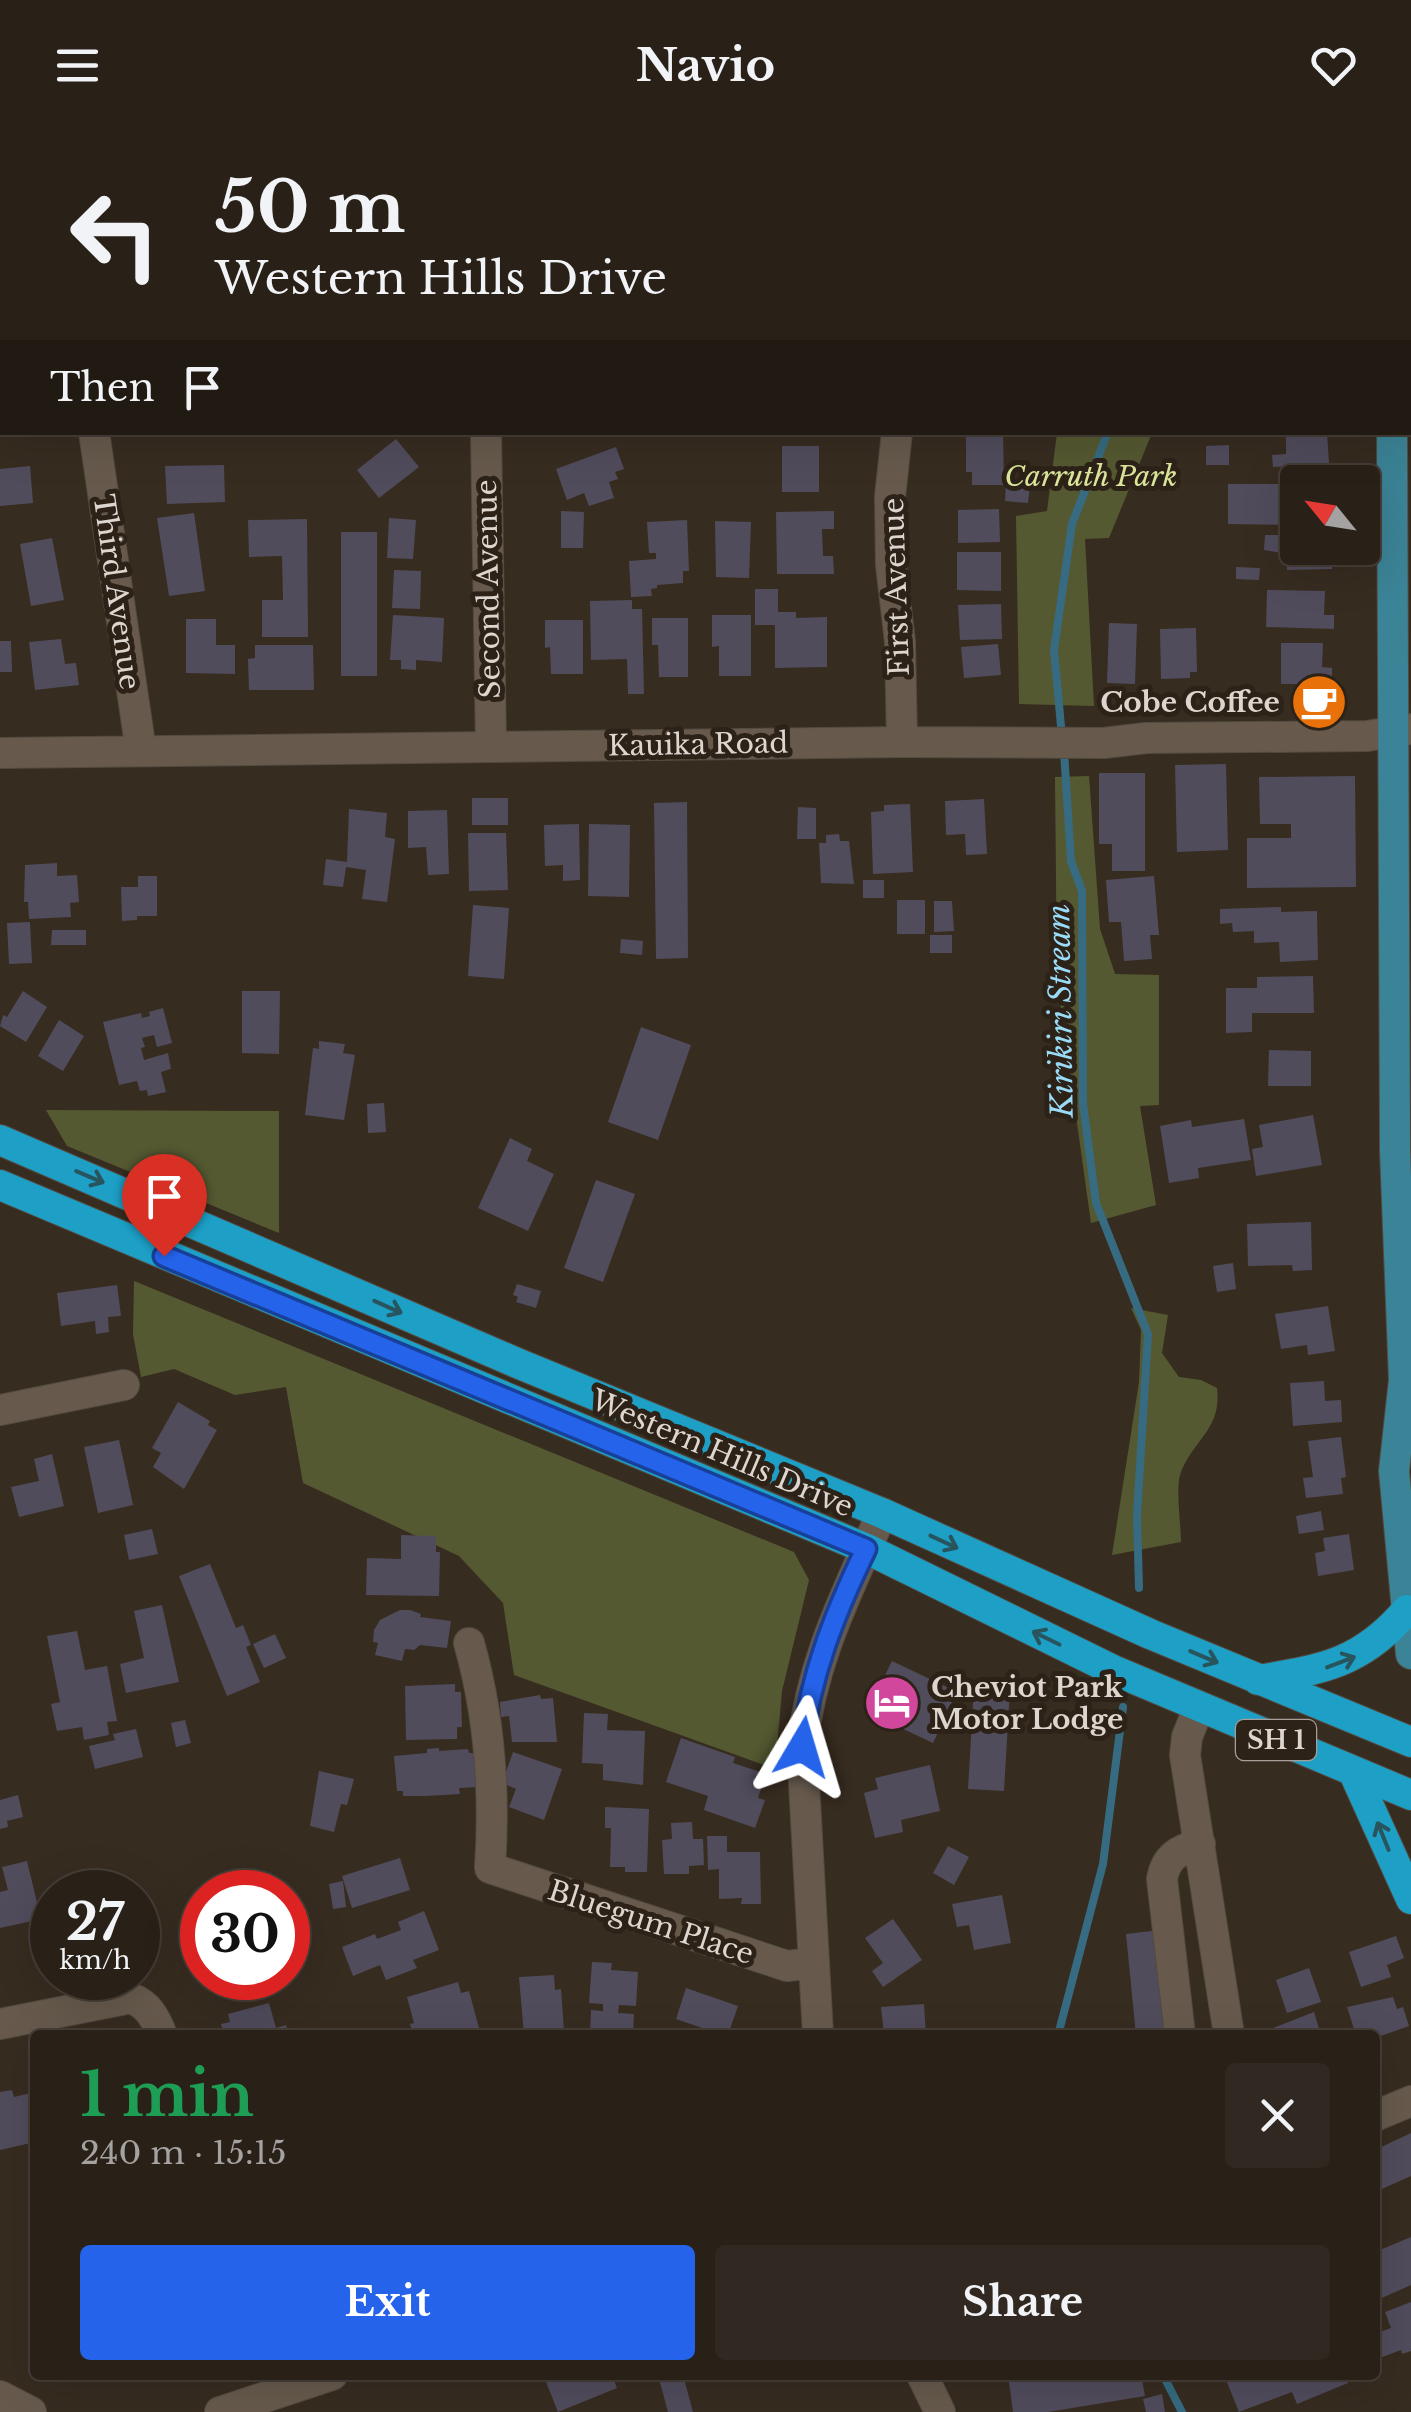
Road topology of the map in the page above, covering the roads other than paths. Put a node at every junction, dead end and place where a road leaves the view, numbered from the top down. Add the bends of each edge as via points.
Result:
1 (94, 435) edge
2 (486, 435) edge
3 (897, 435) edge
4 (1392, 435) edge
5 (1403, 730) edge
6 (902, 742) junction
7 (491, 746) junction
8 (141, 751) junction
9 (0, 753) edge
10 (0, 1140) edge
11 (1403, 1151) edge
12 (0, 1185) edge
13 (517, 1363) junction
14 (124, 1386) dead end
15 (1407, 1390) edge
16 (502, 1395) junction
17 (0, 1410) edge
18 (882, 1514) junction
19 (866, 1549) junction
20 (1407, 1610) junction
21 (468, 1644) dead end
22 (1411, 1654) edge
23 (1258, 1680) junction
24 (1199, 1707) junction
25 (1411, 1742) edge
26 (1354, 1773) junction
27 (1411, 1794) edge
28 (1200, 1844) junction
29 (1411, 1900) edge
30 (814, 1963) junction
31 (0, 2024) edge
32 (160, 2030) edge
33 (818, 2030) edge
34 (1179, 2030) edge
35 (1229, 2030) edge
36 (1411, 2101) edge
37 (1380, 2114) edge
38 (317, 2380) edge
39 (924, 2380) edge
40 (0, 2396) edge
41 (31, 2412) edge
42 (220, 2412) edge
43 (940, 2412) edge

1 - 8 street, Third Avenue
2 - 7 street, Second Avenue
3 - 6 street, First Avenue via 891,565
4 - 5 main road
5 - 6 street, Kauika Road via 1104,743
5 - 11 main road
6 - 7 street, Kauika Road
7 - 8 street, Kauika Road
8 - 9 street, Kauika Road
10 -> 13 highway, Western Hills Drive / SH 1
11 - 15 main road
12 - 16 highway, Western Hills Drive / SH 1
13 - 16 highway
13 - 18 highway, Western Hills Drive / SH 1
14 - 17 street
15 - 20 main road via 1394,1471
16 - 19 highway, Western Hills Drive / SH 1
18 - 19 street
18 -> 23 highway, Western Hills Drive / SH 1
24 -> 19 highway, Western Hills Drive / SH 1
19 - 30 street via 826,1637 807,1704 802,1747
20 - 22 main road
23 -> 20 highway via 1356,1656
21 - 30 street, Bluegum Place via 490,1756 490,1868 787,1966
23 - 25 highway, Western Hills Drive / SH 1
24 - 26 highway, Western Hills Drive / SH 1
24 - 28 street via 1184,1755
26 - 27 highway, Western Hills Drive / SH 1
29 -> 26 highway
28 - 34 street via 1177,1852 1162,1880
28 - 35 street
30 - 33 street
31 - 32 street via 131,1998 153,2014
36 - 37 street
38 - 42 street
39 - 43 street
40 - 41 street

